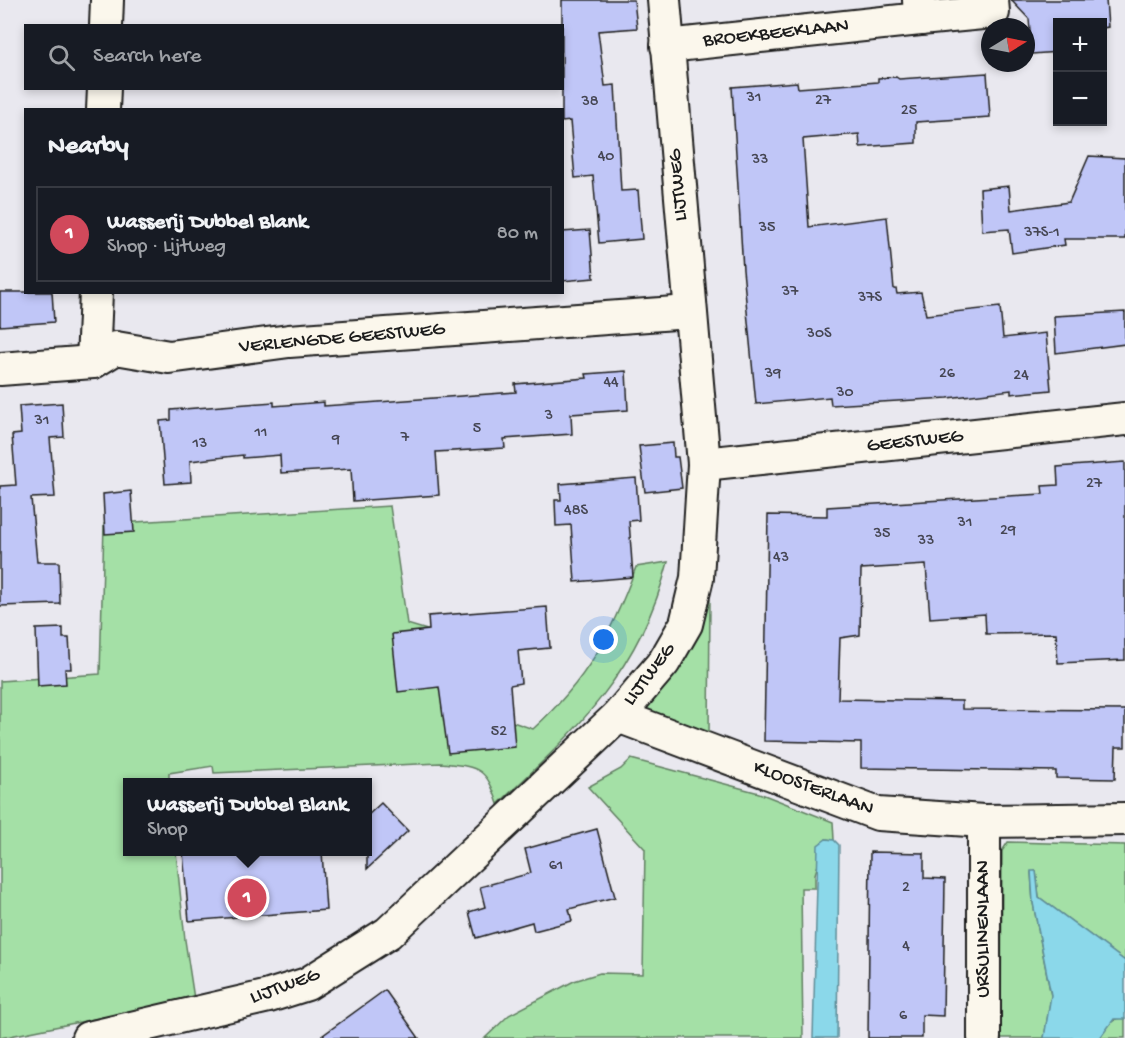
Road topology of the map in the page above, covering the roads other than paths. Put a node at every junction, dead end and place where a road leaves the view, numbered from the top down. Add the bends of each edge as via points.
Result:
1 (107, 0) edge
2 (664, 0) edge
3 (992, 0) edge
4 (919, 10) edge
5 (106, 24) edge
6 (667, 46) junction
7 (104, 90) edge
8 (103, 108) edge
9 (96, 294) edge
10 (689, 312) junction
11 (93, 362) junction
12 (0, 369) edge
13 (1125, 419) edge
14 (704, 464) junction
15 (618, 716) junction
16 (1125, 819) edge
17 (984, 821) junction
18 (88, 1038) edge
19 (984, 1038) edge

1 - 5 street
2 - 6 street, LIJTWEG
3 - 4 street, BROEKBEEKLAAN via 993,12
4 - 6 street, BROEKBEEKLAAN
6 - 10 street, LIJTWEG
7 - 8 street
9 - 11 street
10 - 11 street, VERLENGDE GEESTWEG via 289,341 168,357 116,348
10 - 14 street, LIJTWEG
11 - 12 street, VERLENGDE GEESTWEG
13 - 14 street, GEESTWEG
14 - 15 street, LIJTWEG via 697,578 686,624 664,662
15 - 17 street, KLOOSTERLAAN via 878,814
15 - 18 street, LIJTWEG via 388,933 340,965 307,984 269,996
16 - 17 street, KLOOSTERLAAN
17 - 19 street, URSULINENLAAN

